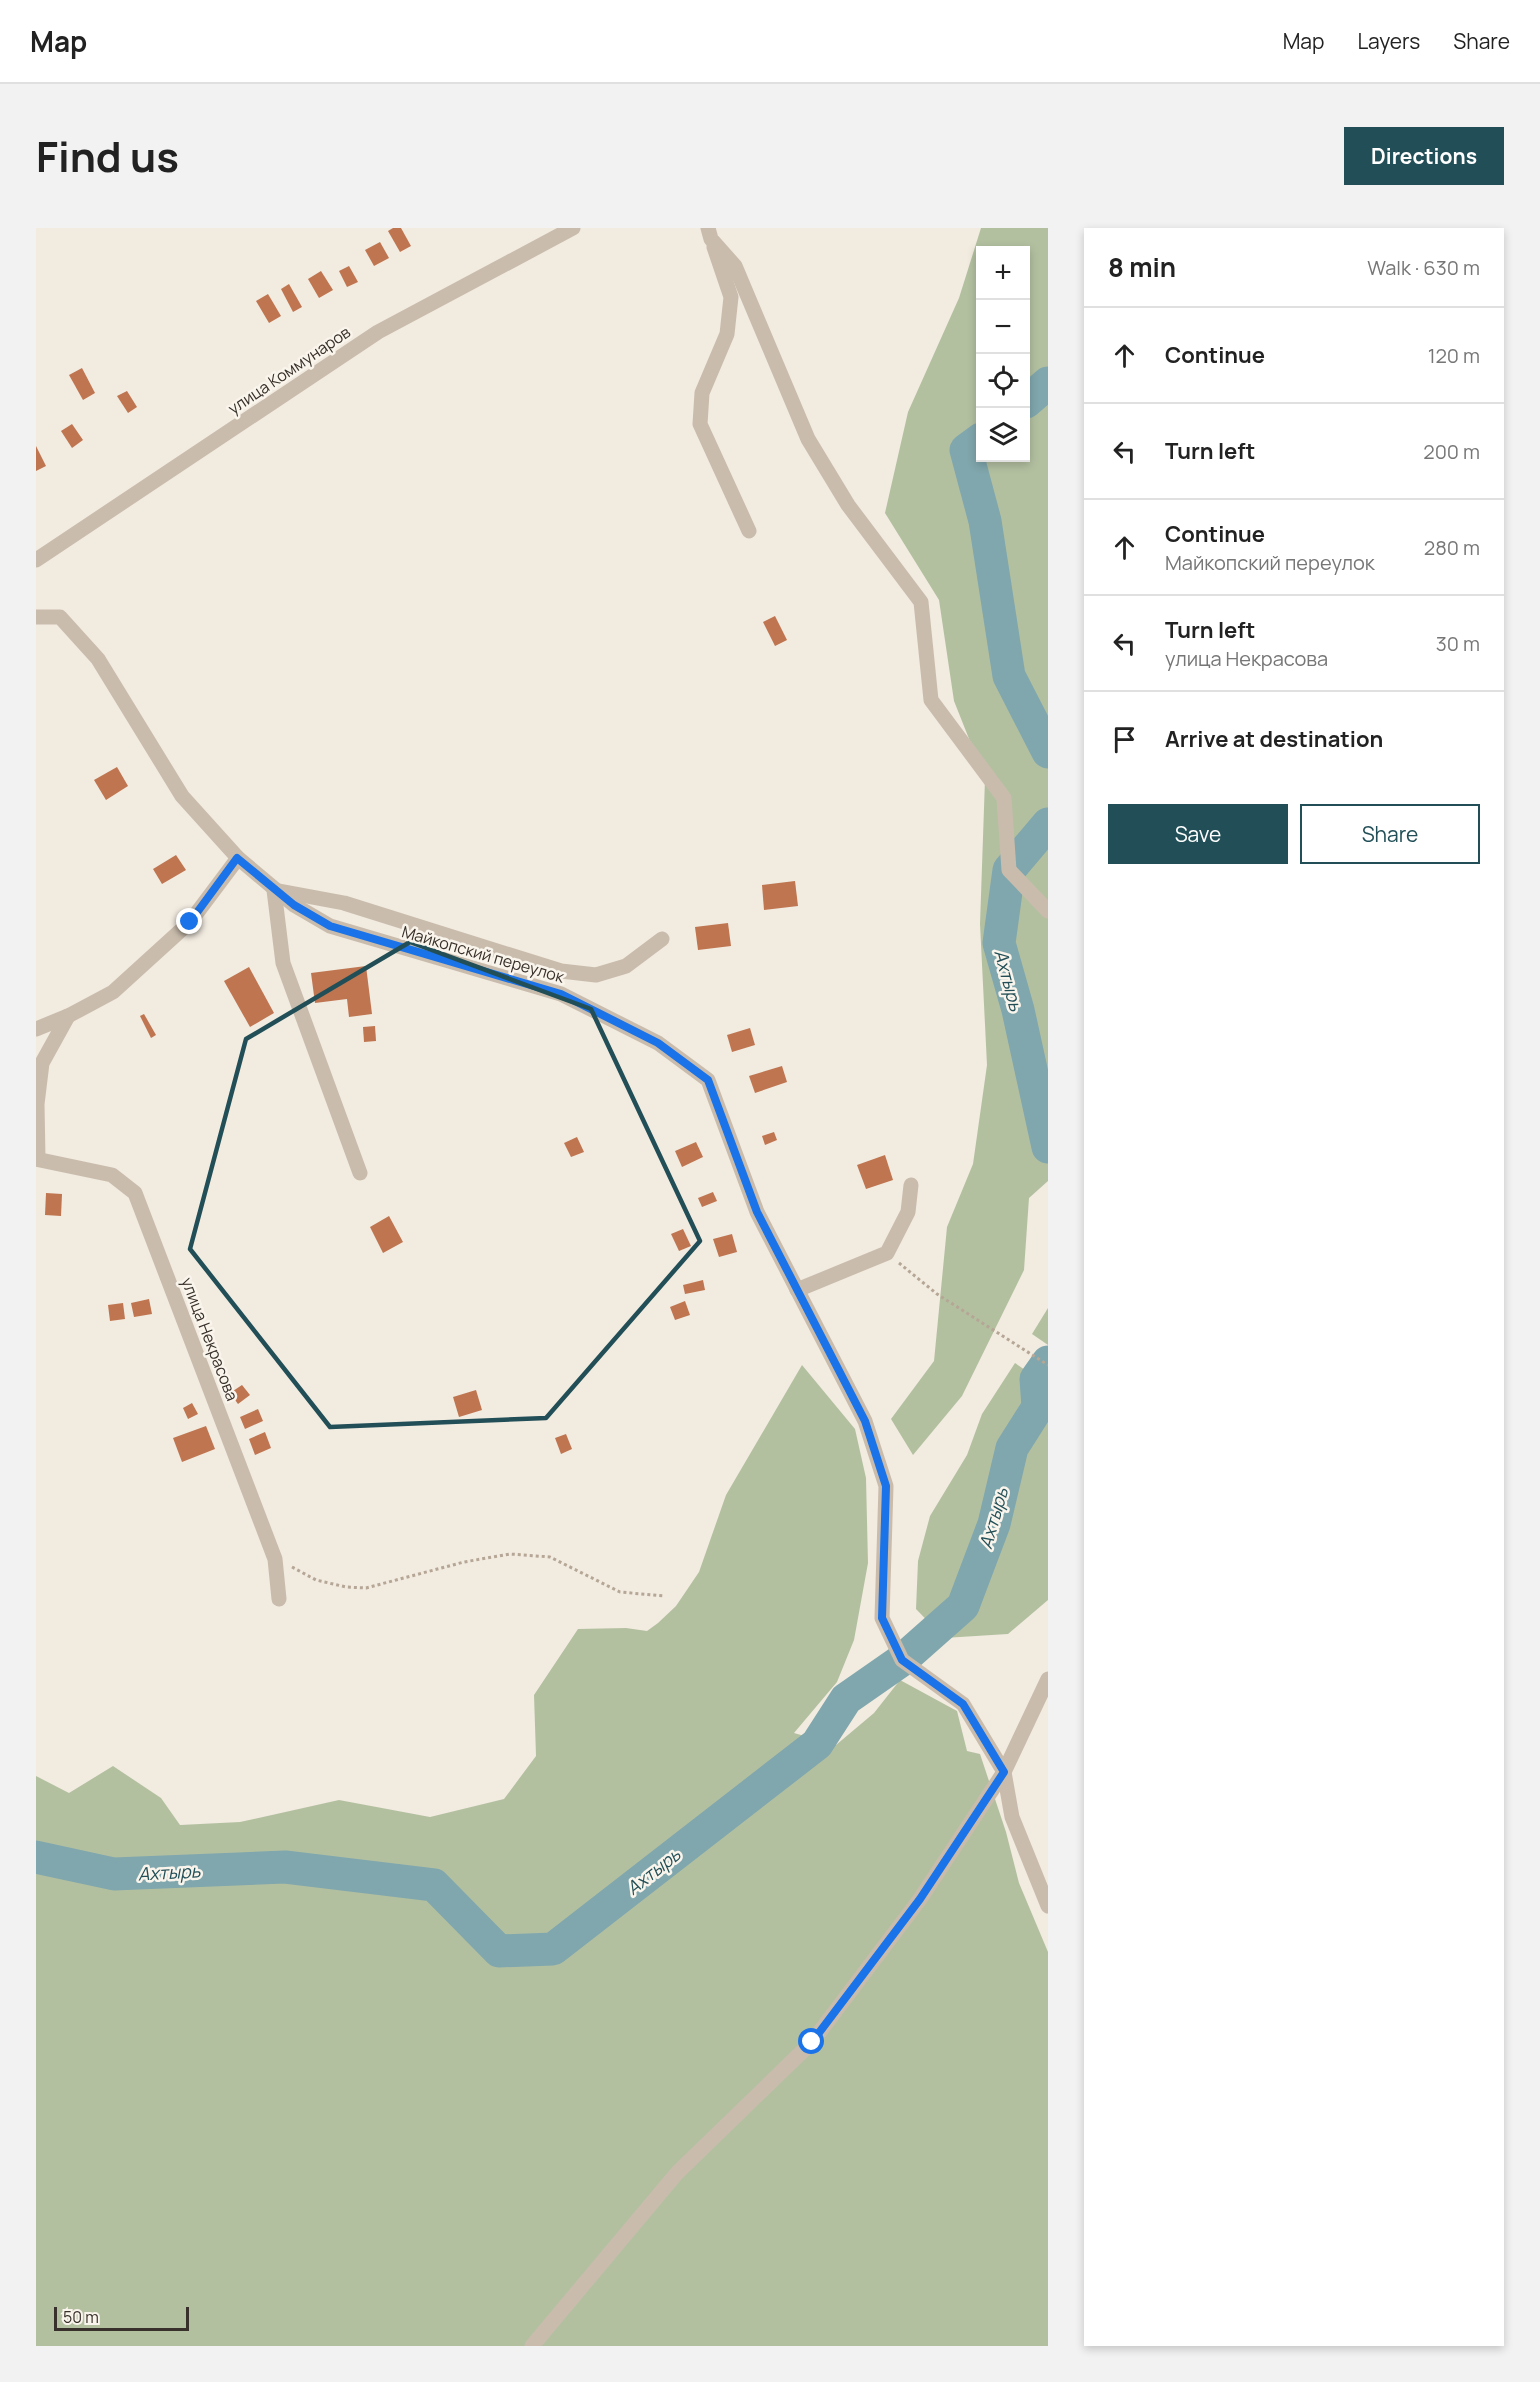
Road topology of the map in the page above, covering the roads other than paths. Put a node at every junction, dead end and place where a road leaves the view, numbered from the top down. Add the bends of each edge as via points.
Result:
1 (573, 228) edge
2 (709, 234) edge
3 (749, 531) dead end
4 (36, 560) edge
5 (36, 616) edge
6 (237, 858) junction
7 (274, 890) junction
8 (1048, 911) edge
9 (662, 939) dead end
10 (68, 1016) junction
11 (36, 1029) edge
12 (37, 1159) edge
13 (360, 1173) dead end
14 (911, 1185) dead end
15 (796, 1290) junction
16 (279, 1599) dead end
17 (1048, 1678) edge
18 (1004, 1772) junction
19 (1048, 1906) edge
20 (532, 2346) edge

1 - 4 street, улица Коммунаров via 378,332
2 - 3 street via 731,297 727,334 702,393 700,424
2 - 8 street via 735,266 808,439 848,505 921,602 931,700 1004,798 1009,870
5 - 6 street via 60,617 98,659 182,796
6 - 7 street, Майкопский переулок
6 - 10 street via 190,922 113,992
7 - 9 street via 344,903 561,971 596,975 626,966
7 - 13 street via 283,963
7 - 15 street, Майкопский переулок via 330,926 561,994 658,1043 708,1080 757,1212
10 - 11 street
10 - 12 street via 42,1063
12 - 16 street, улица Некрасова via 112,1175 135,1193 275,1559
14 - 15 street via 908,1212 887,1253
15 - 18 street, Майкопский переулок via 865,1421 886,1486 882,1618 902,1660 963,1704
17 - 18 street
18 - 19 street via 1012,1818
18 - 20 street via 920,1899 812,2042 677,2173

